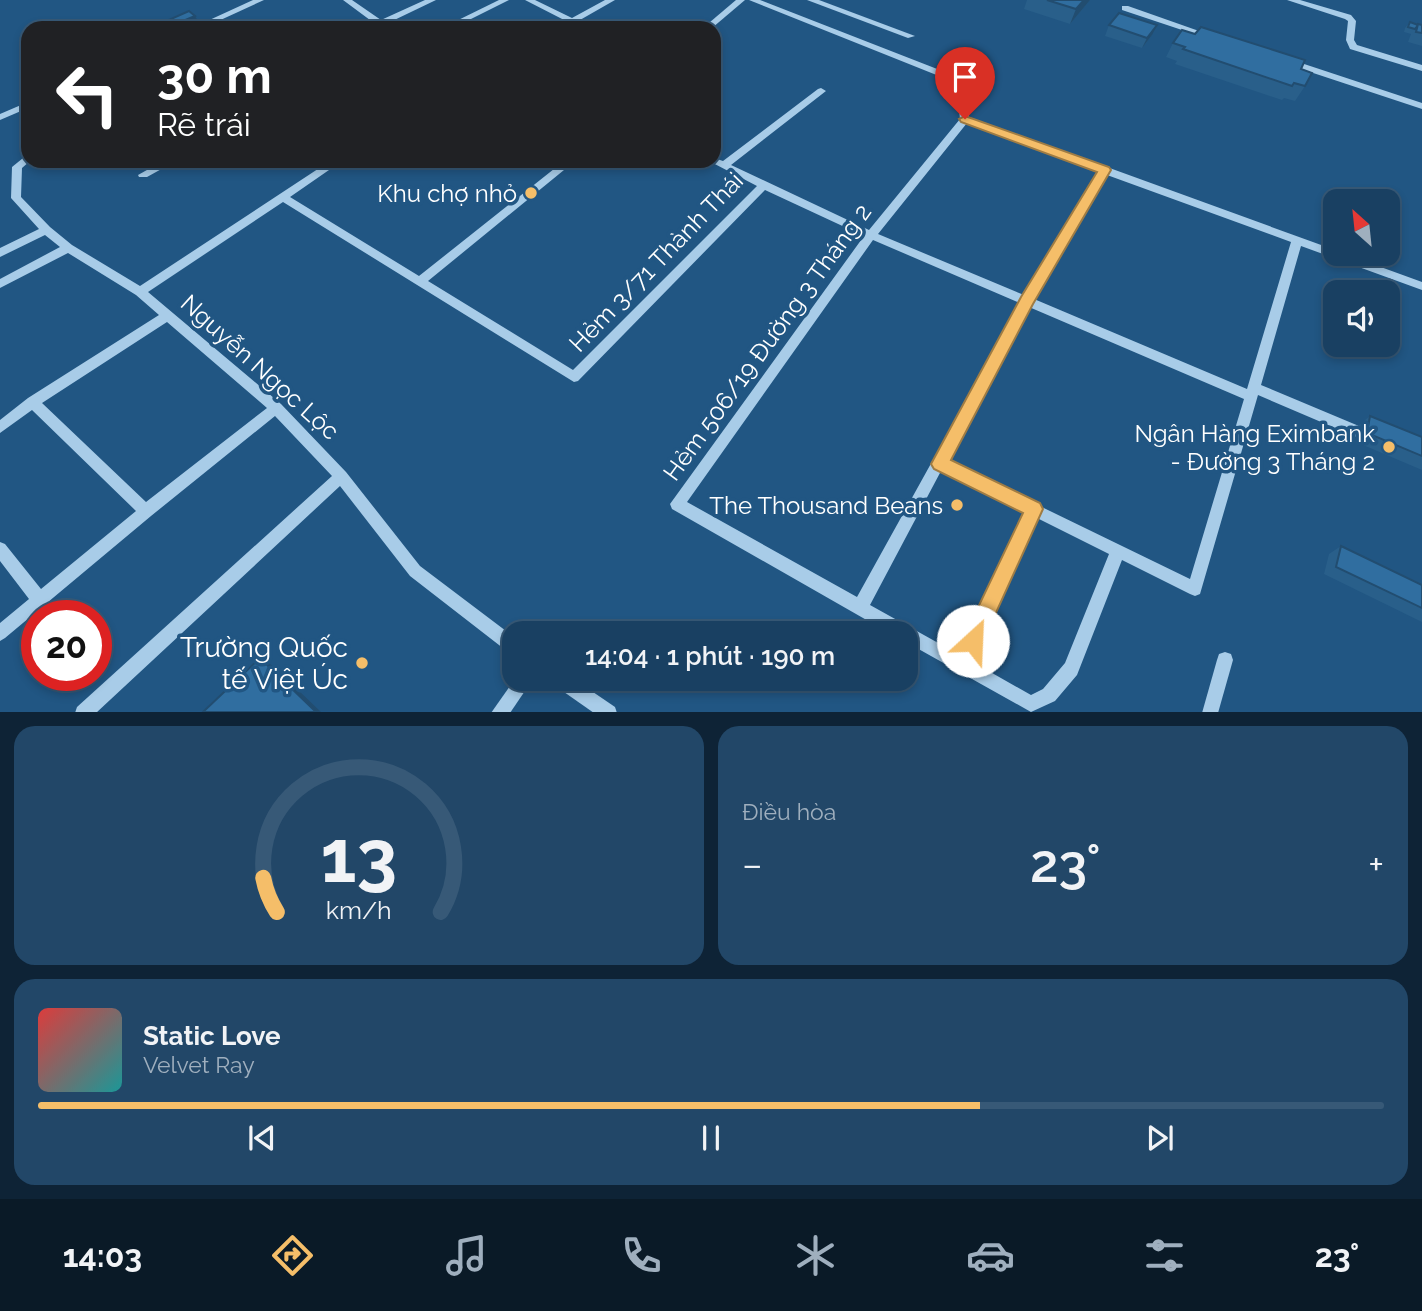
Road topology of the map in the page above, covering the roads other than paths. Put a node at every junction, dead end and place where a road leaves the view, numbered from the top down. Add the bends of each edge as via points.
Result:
1 (257, 0) edge
2 (347, 0) edge
3 (432, 0) edge
4 (505, 0) edge
5 (529, 0) edge
6 (611, 0) edge
7 (741, 0) edge
8 (753, 0) edge
9 (811, 0) edge
10 (1291, 0) edge
11 (1125, 8) dead end
12 (211, 21) edge
13 (377, 21) edge
14 (393, 21) edge
15 (461, 21) edge
16 (572, 21) joint
17 (716, 21) edge
18 (911, 36) dead end
19 (1227, 41) edge
20 (1279, 59) edge
21 (1422, 68) edge
22 (821, 91) dead end
23 (1422, 106) edge
24 (21, 108) edge
25 (0, 117) edge
26 (965, 119) junction
27 (721, 162) edge
28 (21, 163) edge
29 (721, 164) edge
30 (156, 168) edge
31 (326, 168) edge
32 (561, 168) edge
33 (1105, 170) junction
34 (142, 175) dead end
35 (764, 186) junction
36 (283, 197) junction
37 (46, 230) junction
38 (871, 235) junction
39 (1297, 240) junction
40 (68, 248) junction
41 (0, 253) edge
42 (420, 281) junction
43 (0, 284) edge
44 (1422, 286) edge
45 (140, 292) junction
46 (1027, 301) junction
47 (167, 316) junction
48 (1253, 392) junction
49 (33, 402) junction
50 (276, 408) junction
51 (0, 426) edge
52 (1386, 443) edge
53 (940, 464) junction
54 (341, 476) junction
55 (1034, 509) junction
56 (146, 511) junction
57 (0, 549) edge
58 (1118, 551) junction
59 (40, 600) joint
60 (861, 606) junction
61 (21, 615) edge
62 (0, 632) edge
63 (502, 637) edge
64 (1225, 660) dead end
65 (962, 663) junction
66 (516, 691) edge
67 (578, 691) edge
68 (83, 712) edge
69 (499, 712) edge
70 (609, 712) edge
71 (1210, 712) edge

1 - 12 street
2 - 13 street
3 - 14 street
4 - 15 street
5 - 16 street
6 - 16 street
7 - 17 street
8 - 26 street via 947,76 961,90
9 - 18 street
10 - 21 street via 1348,17 1353,47
11 - 19 street
20 - 23 street
22 - 27 street
24 - 25 street
26 - 33 street
26 - 38 street, Hẻm 506/19 Đường 3 Tháng 2
28 - 37 street, Nguyễn Ngọc Lộc via 16,198
29 - 35 street, Hẻm 3/71 Thành Thái
30 - 34 street
31 - 36 street
32 - 42 street
33 - 39 street
33 - 46 street
35 - 38 street
35 - 42 street, Hẻm 3/71 Thành Thái via 574,377
36 - 42 street
36 - 45 street
37 - 40 street, Nguyễn Ngọc Lộc
37 - 41 street
38 - 46 street
38 - 60 street, Hẻm 506/19 Đường 3 Tháng 2 via 677,504
39 - 44 street
39 - 48 street
40 - 43 street
40 - 45 street, Nguyễn Ngọc Lộc
45 - 47 street, Nguyễn Ngọc Lộc
46 - 48 street
46 - 53 street
47 - 49 street
47 - 50 street, Nguyễn Ngọc Lộc
48 - 52 street
48 - 58 street via 1195,589
49 - 51 street
49 - 56 street
50 - 54 street, Nguyễn Ngọc Lộc
50 - 56 street
53 - 55 street
53 - 60 street
54 - 63 street, Nguyễn Ngọc Lộc via 415,571
54 - 68 street
55 - 58 street
55 - 65 street
56 - 59 street
57 - 59 street
58 - 65 street, Hẻm 506/19 Đường 3 Tháng 2 via 1071,669 1049,695 1031,704
60 - 65 street, Hẻm 506/19 Đường 3 Tháng 2
61 - 62 street
64 - 71 street
66 - 69 street
67 - 70 street

